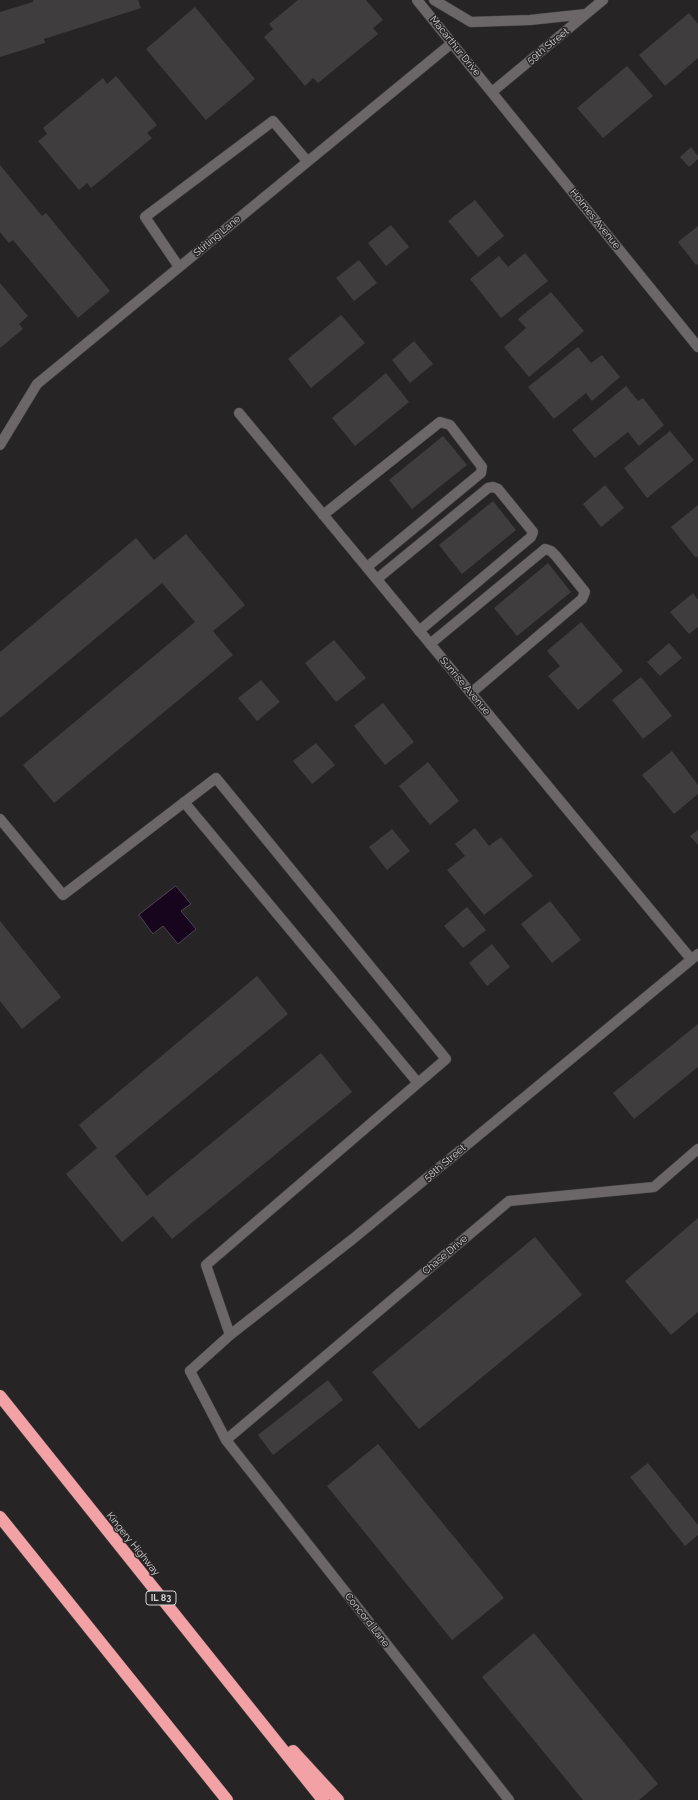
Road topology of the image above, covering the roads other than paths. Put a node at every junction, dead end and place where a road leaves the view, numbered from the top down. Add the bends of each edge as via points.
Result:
1 (417, 0) edge
2 (434, 0) edge
3 (603, 0) edge
4 (586, 14) junction
5 (452, 43) junction
6 (492, 92) junction
7 (307, 161) junction
8 (179, 267) junction
9 (698, 347) edge
10 (239, 413) dead end
11 (0, 445) edge
12 (323, 514) junction
13 (367, 567) junction
14 (377, 579) junction
15 (419, 631) junction
16 (430, 644) junction
17 (471, 693) junction
18 (184, 802) junction
19 (0, 819) edge
20 (695, 957) edge
21 (418, 1083) junction
22 (698, 1150) edge
23 (230, 1335) junction
24 (190, 1371) joint
25 (0, 1396) edge
26 (226, 1440) junction
27 (0, 1517) edge
28 (222, 1674) junction
29 (227, 1800) edge
30 (323, 1800) edge
31 (338, 1800) edge
32 (509, 1800) edge

1 - 5 street, Macarthur Drive
2 - 4 street via 471,22 530,20
3 - 4 street, 59th Street
4 - 6 street, 59th Street
5 - 6 street, Macarthur Drive
5 - 7 street, Stirling Lane
6 - 9 street, Holmes Avenue
7 - 8 street, Stirling Lane
7 - 8 street via 273,121 145,217
8 - 11 street, Stirling Lane via 37,384
10 - 12 street, Sunrise Avenue
12 - 13 street, Sunrise Avenue
12 - 13 street via 440,422 450,425 482,467 481,473
13 - 14 street, Sunrise Avenue
14 - 15 street, Sunrise Avenue
14 - 15 street via 488,488 498,489 532,532 531,537
15 - 16 street, Sunrise Avenue
16 - 17 street, Sunrise Avenue
16 - 17 street via 545,549 556,556 585,592 582,599
17 - 20 street, Sunrise Avenue
18 - 19 street via 63,895
18 - 21 street
18 - 21 street via 216,778 446,1058
20 - 23 street, 58th Street via 354,1238
21 - 23 street via 206,1265
22 - 26 street, Chase Drive via 654,1186 509,1201
23 - 24 street, 58th Street
24 - 26 street, Concord Lane
25 - 28 highway, Kingery Highway / IL 83
26 - 32 street, Concord Lane
27 - 29 highway
28 - 30 highway, Kingery Highway / IL 83
28 - 31 highway

